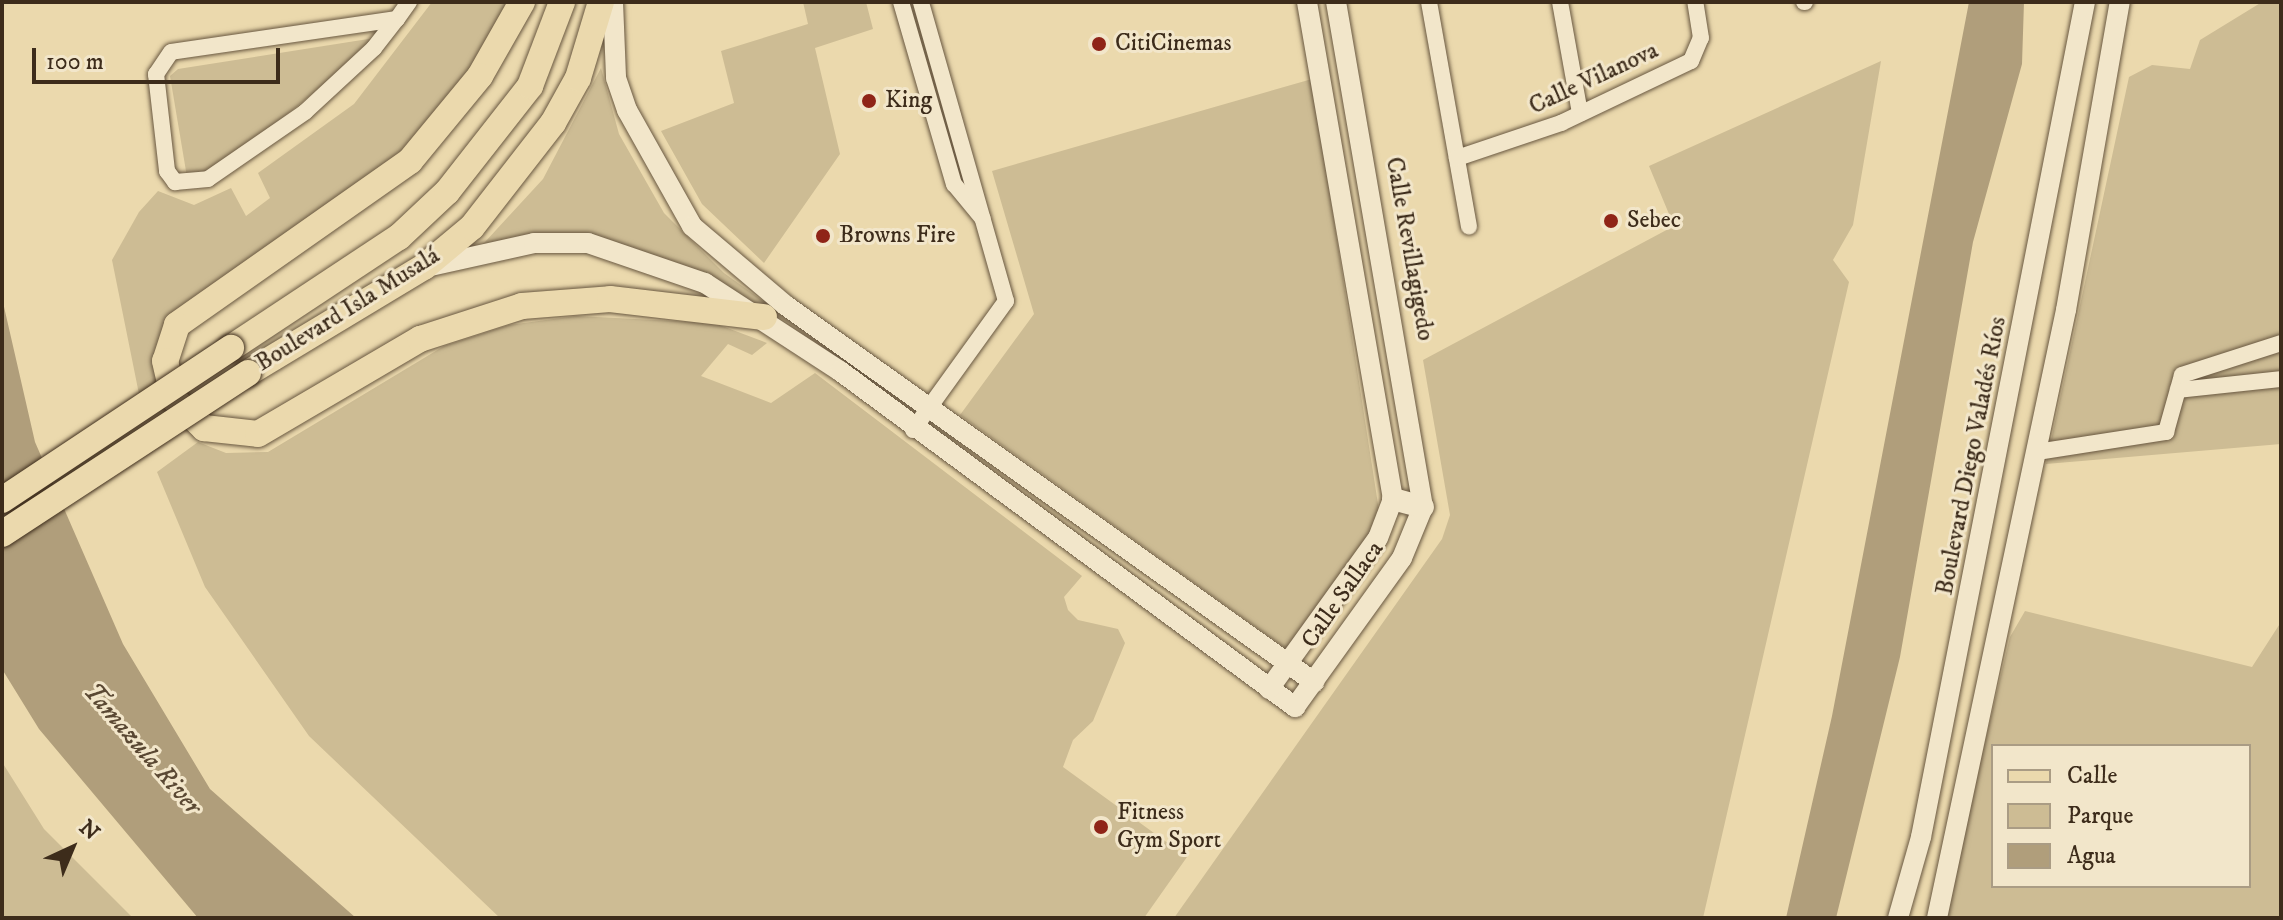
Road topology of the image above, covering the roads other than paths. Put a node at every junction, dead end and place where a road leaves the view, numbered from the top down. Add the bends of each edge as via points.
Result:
1 (409, 2) edge
2 (522, 2) edge
3 (562, 2) edge
4 (601, 2) edge
5 (613, 2) edge
6 (901, 2) edge
7 (921, 2) edge
8 (1307, 2) edge
9 (1336, 2) edge
10 (1429, 2) edge
11 (1560, 2) edge
12 (1695, 2) edge
13 (2085, 2) edge
14 (2120, 2) edge
15 (397, 19) junction
16 (1580, 113) junction
17 (1457, 158) junction
18 (983, 219) junction
19 (1469, 226) dead end
20 (424, 267) junction
21 (764, 317) junction
22 (2281, 343) edge
23 (2281, 379) edge
24 (2178, 390) junction
25 (929, 410) junction
26 (913, 430) junction
27 (2037, 452) junction
28 (1393, 499) junction
29 (2, 500) edge
30 (1423, 507) junction
31 (2, 534) edge
32 (1288, 663) junction
33 (1314, 682) junction
34 (1269, 689) junction
35 (1898, 918) edge
36 (1937, 918) edge

1 - 15 street
2 - 21 main road via 480,76 410,161 177,325 165,361 174,399 204,428 258,434 420,339 522,306 623,299
3 - 29 main road, Boulevard Isla Musalá, bridge via 530,86 456,183 399,237
4 - 20 main road, Boulevard Isla Musalá via 578,78 553,123 472,227
5 - 25 street via 616,78 627,110 668,194 692,226 739,271
6 - 18 street via 954,184
7 - 18 street
8 - 28 street
9 - 30 street, Calle Revillagigedo
10 - 17 street
11 - 16 street
12 - 16 street, Calle Vilanova via 1701,38 1691,61
13 - 35 street, Boulevard Diego Valadés Ríos via 1924,822
14 - 27 street
15 - 15 street via 334,89 208,179 175,182 167,171 156,74 171,52
16 - 17 street, Calle Vilanova
17 - 19 street
18 - 25 street via 1006,301
20 - 21 street via 534,243 588,243 667,267
20 - 31 main road, Boulevard Isla Musalá, bridge via 248,373
21 - 26 street
22 - 24 street via 2182,375
23 - 24 street
24 - 27 street via 2166,432
25 - 26 street
25 - 32 street
26 - 34 street
27 - 36 street
28 - 30 main road
28 - 32 street, Calle Sallaca via 1378,538
30 - 33 street, Calle Sallaca via 1402,558
32 - 33 street
32 - 34 street, Calle Sallaca
33 - 34 street, Calle Sallaca via 1295,707

